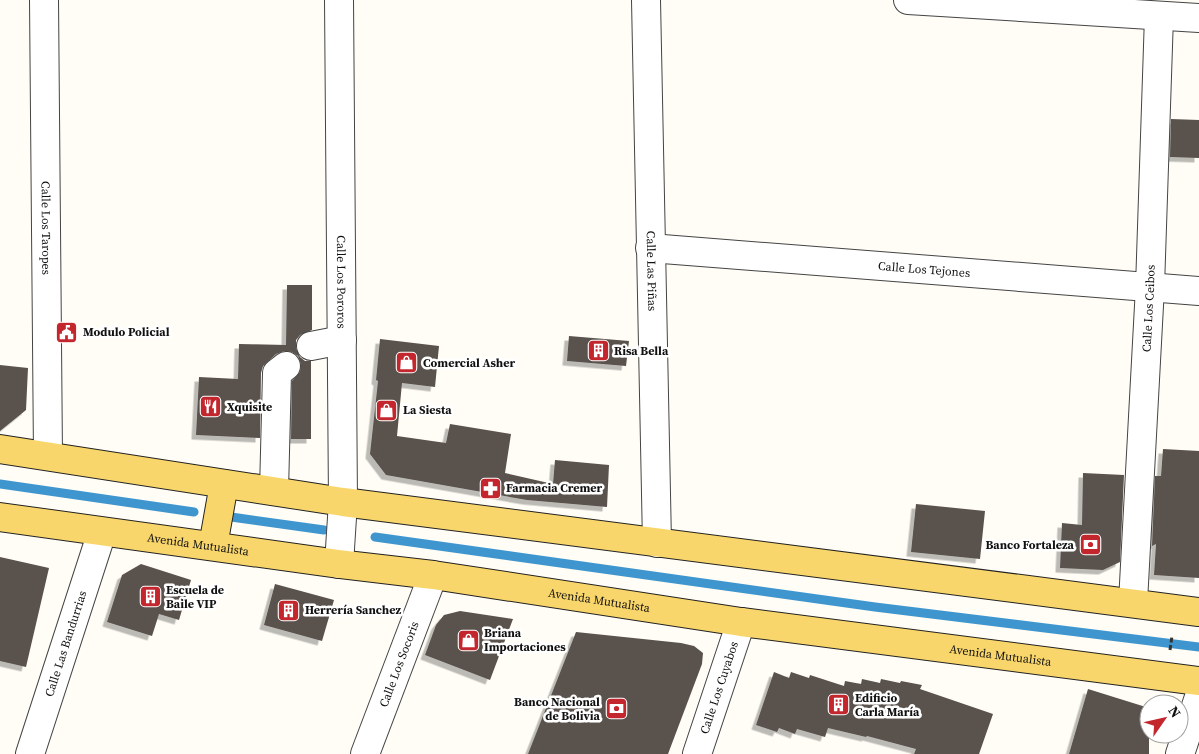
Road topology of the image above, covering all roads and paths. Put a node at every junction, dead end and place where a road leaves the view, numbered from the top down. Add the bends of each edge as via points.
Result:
1 (44, 0) edge
2 (339, 0) edge
3 (646, 0) edge
4 (908, 0) edge
5 (1075, 5) edge
6 (1159, 16) junction
7 (1199, 18) edge
8 (650, 248) junction
9 (1150, 287) junction
10 (1199, 291) edge
11 (342, 340) junction
12 (312, 346) dead end
13 (286, 366) dead end
14 (0, 449) edge
15 (48, 456) junction
16 (223, 488) junction
17 (274, 492) junction
18 (343, 506) junction
19 (0, 518) edge
20 (102, 532) junction
21 (214, 543) junction
22 (656, 543) junction
23 (339, 559) junction
24 (433, 575) junction
25 (1133, 602) junction
26 (1199, 612) edge
27 (741, 622) junction
28 (1172, 629) dead end
29 (1170, 655) dead end
30 (1199, 680) edge
31 (1199, 697) edge
32 (30, 754) edge
33 (365, 754) edge
34 (697, 754) edge
35 (1180, 754) edge

1 - 15 street, Calle Los Taropes
2 - 11 street, Calle Los Pororos
3 - 8 street, Calle Las Piñas
4 - 5 street
5 - 6 street
6 - 7 street
6 - 9 street, Calle Los Ceibos
8 - 9 street, Calle Los Tejones
8 - 22 street, Calle Las Piñas
9 - 10 street, Calle Los Tejones
9 - 25 street, Calle Los Ceibos
11 - 12 street
11 - 18 street, Calle Los Pororos
13 - 17 street via 277,373
14 - 15 main road
15 - 16 main road
16 - 17 main road
16 - 21 main road
17 - 18 main road
18 - 22 main road
18 - 23 street, Calle Los Pororos
19 - 20 main road, Avenida Mutualista
20 - 21 main road, Avenida Mutualista
20 - 32 street, Calle Las Bandurrias
21 - 23 main road, Avenida Mutualista
22 - 25 main road
23 - 24 main road, Avenida Mutualista
24 - 27 main road, Avenida Mutualista
24 - 33 street, Calle Los Socoris
25 - 26 main road
27 - 30 main road, Avenida Mutualista
27 - 34 street, Calle Los Cuyabos
28 - 29 path
31 - 35 street

